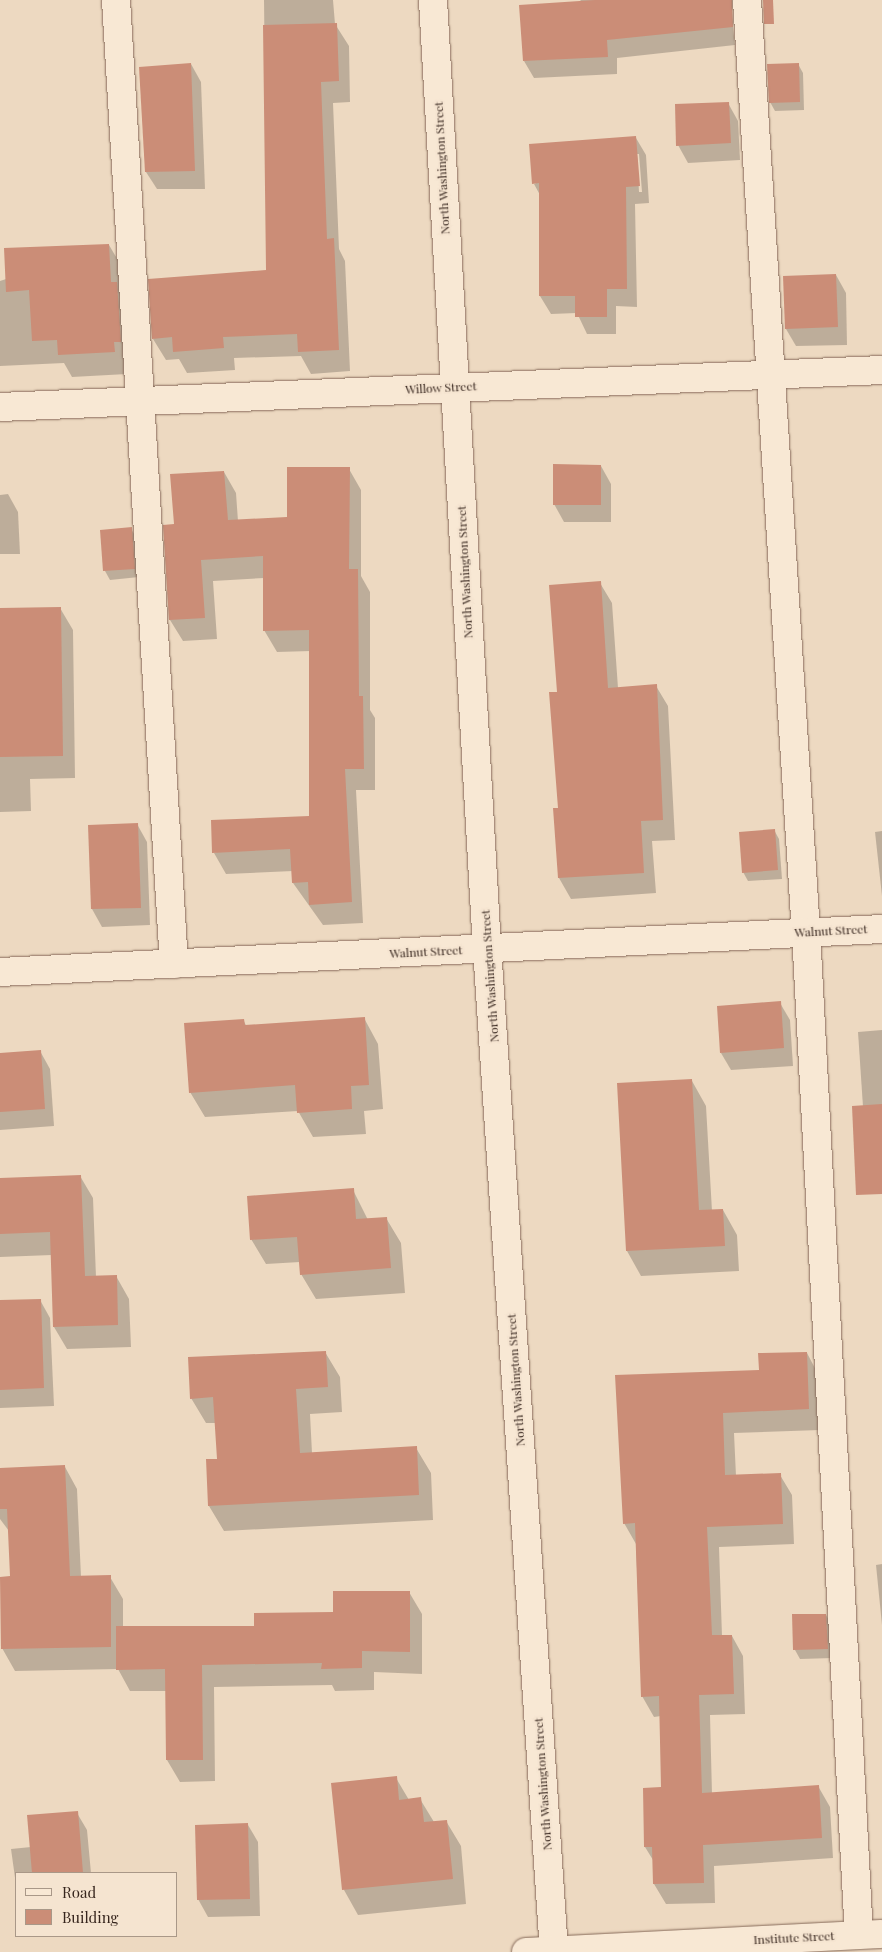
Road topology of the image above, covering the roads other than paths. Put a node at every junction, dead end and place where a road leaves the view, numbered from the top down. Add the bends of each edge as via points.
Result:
1 (116, 0) edge
2 (433, 0) edge
3 (746, 0) edge
4 (882, 370) edge
5 (770, 375) junction
6 (454, 388) junction
7 (138, 401) junction
8 (0, 407) edge
9 (882, 929) edge
10 (806, 932) junction
11 (488, 948) junction
12 (174, 964) junction
13 (0, 972) edge
14 (870, 1935) edge
15 (554, 1951) edge
16 (526, 1952) edge

1 - 7 street
2 - 6 street, North Washington Street
3 - 5 street
4 - 5 street, Willow Street
5 - 6 street, Willow Street
5 - 10 street
6 - 7 street, Willow Street
6 - 11 street, North Washington Street
7 - 8 street, Willow Street
7 - 12 street
9 - 10 street, Walnut Street
10 - 11 street, Walnut Street
10 - 14 street
11 - 12 street, Walnut Street
11 - 15 street, North Washington Street
12 - 13 street, Walnut Street
14 - 15 street, Institute Street
15 - 16 street, Institute Street

